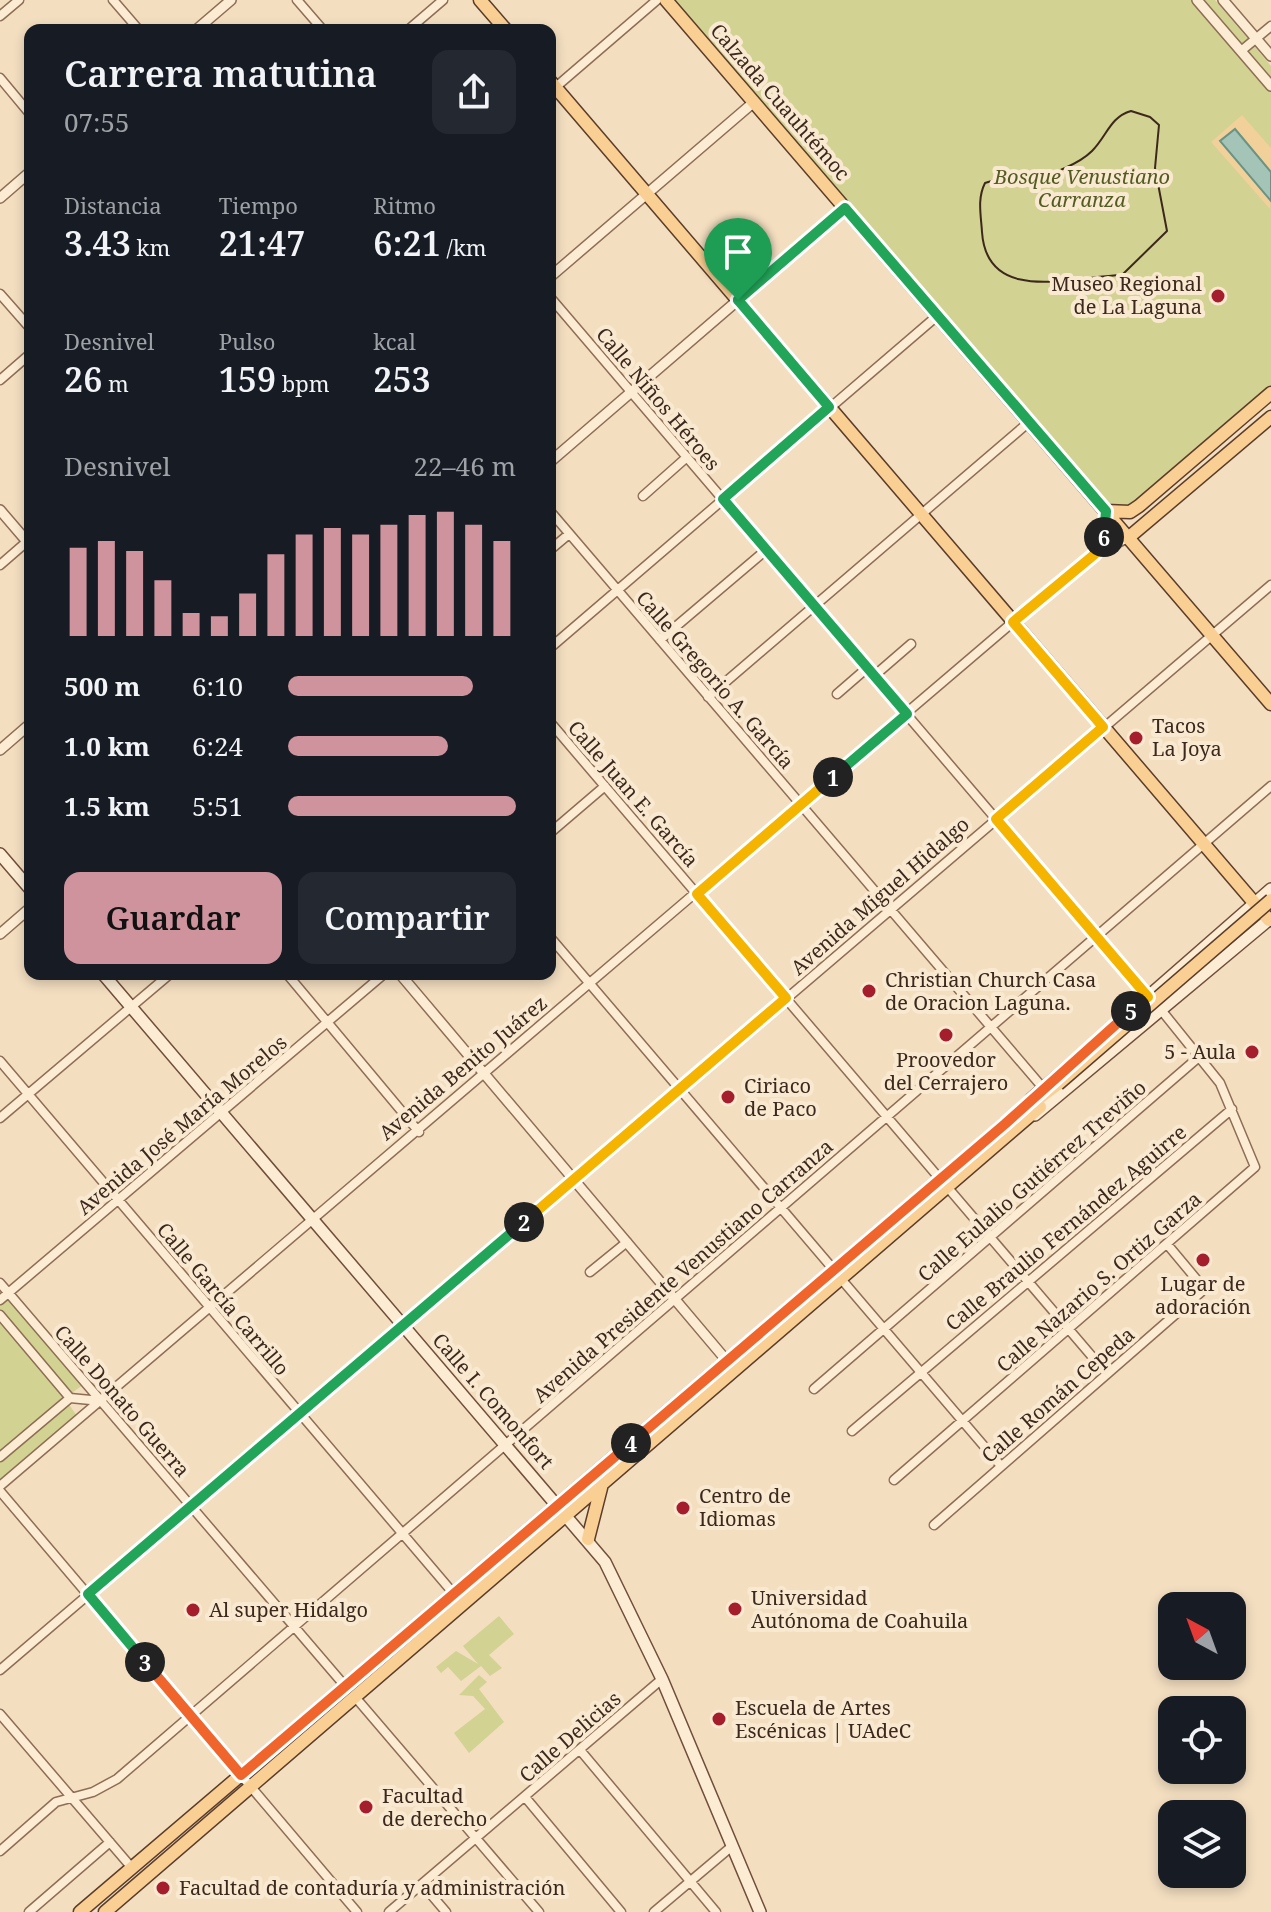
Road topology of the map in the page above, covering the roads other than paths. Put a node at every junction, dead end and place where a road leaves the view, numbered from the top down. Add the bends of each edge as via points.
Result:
1 (19, 0) edge
2 (113, 0) edge
3 (231, 0) edge
4 (297, 0) edge
5 (443, 0) edge
6 (480, 0) edge
7 (657, 0) edge
8 (666, 0) edge
9 (1197, 0) edge
10 (1223, 0) edge
11 (0, 16) edge
12 (134, 24) edge
13 (203, 24) edge
14 (318, 24) edge
15 (415, 24) edge
16 (501, 24) edge
17 (1271, 26) edge
18 (1256, 39) junction
19 (1241, 51) junction
20 (1271, 56) edge
21 (0, 78) edge
22 (556, 84) edge
23 (1271, 86) edge
24 (556, 92) edge
25 (754, 102) junction
26 (24, 107) edge
27 (24, 177) edge
28 (647, 194) junction
29 (0, 198) edge
30 (845, 208) junction
31 (556, 272) edge
32 (0, 294) edge
33 (738, 300) junction
34 (556, 304) edge
35 (937, 316) junction
36 (24, 321) edge
37 (24, 359) edge
38 (0, 380) edge
39 (631, 392) junction
40 (1271, 393) edge
41 (829, 407) junction
42 (1271, 417) edge
43 (1029, 422) junction
44 (556, 457) edge
45 (687, 457) junction
46 (643, 496) dead end
47 (723, 499) junction
48 (0, 510) edge
49 (1106, 511) junction
50 (921, 514) junction
51 (556, 518) edge
52 (569, 534) junction
53 (24, 536) edge
54 (1128, 538) junction
55 (556, 545) edge
56 (24, 546) edge
57 (766, 550) junction
58 (1095, 554) junction
59 (0, 565) edge
60 (1271, 585) edge
61 (617, 590) junction
62 (814, 606) junction
63 (1013, 622) junction
64 (1212, 636) junction
65 (660, 640) junction
66 (556, 643) edge
67 (911, 644) dead end
68 (867, 668) junction
69 (874, 676) junction
70 (837, 694) dead end
71 (708, 697) junction
72 (1270, 701) edge
73 (907, 714) junction
74 (1103, 727) junction
75 (24, 729) edge
76 (556, 729) edge
77 (0, 750) edge
78 (605, 786) junction
79 (1271, 786) edge
80 (801, 805) junction
81 (996, 819) junction
82 (556, 828) edge
83 (1204, 845) junction
84 (0, 854) edge
85 (24, 882) edge
86 (1271, 889) edge
87 (697, 894) junction
88 (1271, 900) edge
89 (1254, 903) junction
90 (890, 909) junction
91 (24, 913) edge
92 (1270, 915) edge
93 (0, 934) edge
94 (1097, 937) junction
95 (556, 944) edge
96 (108, 980) edge
97 (163, 980) edge
98 (292, 980) edge
99 (377, 980) edge
100 (405, 980) edge
101 (591, 985) junction
102 (1148, 997) junction
103 (786, 998) junction
104 (131, 1007) junction
105 (1162, 1011) junction
106 (327, 1022) junction
107 (991, 1028) junction
108 (1200, 1056) junction
109 (0, 1061) edge
110 (486, 1075) junction
111 (1059, 1086) junction
112 (1043, 1088) junction
113 (679, 1089) junction
114 (28, 1094) junction
115 (1232, 1109) junction
116 (222, 1112) junction
117 (887, 1117) junction
118 (0, 1118) edge
119 (1009, 1129) junction
120 (419, 1132) junction
121 (574, 1179) junction
122 (945, 1184) junction
123 (118, 1200) junction
124 (781, 1208) junction
125 (315, 1220) junction
126 (990, 1237) junction
127 (627, 1242) junction
128 (1167, 1244) junction
129 (590, 1272) dead end
130 (838, 1275) junction
131 (1028, 1281) junction
132 (0, 1283) edge
133 (9, 1293) junction
134 (675, 1299) junction
135 (0, 1300) edge
136 (211, 1308) junction
137 (0, 1315) edge
138 (404, 1324) junction
139 (884, 1329) junction
140 (1068, 1329) junction
141 (727, 1361) junction
142 (921, 1372) junction
143 (1107, 1374) junction
144 (814, 1389) dead end
145 (70, 1398) junction
146 (101, 1401) junction
147 (300, 1413) junction
148 (962, 1421) junction
149 (852, 1431) dead end
150 (507, 1444) junction
151 (0, 1457) edge
152 (1001, 1466) junction
153 (894, 1480) dead end
154 (602, 1487) junction
155 (0, 1489) edge
156 (559, 1504) junction
157 (192, 1506) junction
158 (568, 1515) junction
159 (934, 1525) dead end
160 (403, 1534) junction
161 (588, 1539) junction
162 (88, 1594) junction
163 (454, 1594) junction
164 (294, 1626) junction
165 (0, 1670) edge
166 (662, 1679) junction
167 (345, 1686) junction
168 (356, 1698) junction
169 (0, 1714) edge
170 (191, 1715) junction
171 (580, 1750) junction
172 (241, 1775) junction
173 (252, 1787) junction
174 (71, 1797) junction
175 (525, 1797) junction
176 (476, 1839) junction
177 (110, 1842) junction
178 (731, 1847) junction
179 (0, 1851) edge
180 (132, 1868) junction
181 (690, 1881) junction
182 (423, 1885) junction
183 (29, 1912) edge
184 (80, 1912) edge
185 (105, 1912) edge
186 (357, 1912) edge
187 (389, 1912) edge
188 (446, 1912) edge
189 (539, 1912) edge
190 (621, 1912) edge
191 (654, 1912) edge
192 (716, 1912) edge
193 (760, 1912) edge

1 - 11 street
2 - 12 street
3 - 13 street
4 - 14 street
5 - 15 street
6 - 16 main road
7 - 22 street
8 - 25 main road, Calzada Cuauhtémoc
9 - 19 street
10 - 18 street
17 - 18 street
18 - 19 street
18 - 20 street
19 - 23 street
21 - 26 street
24 - 28 main road
25 - 28 street
25 - 30 main road, Calzada Cuauhtémoc
27 - 29 street
28 - 31 street
28 - 33 main road
30 - 33 street
30 - 35 main road, Calzada Cuauhtémoc
32 - 36 street
33 - 39 street
33 - 41 main road
34 - 39 street, Calle Niños Héroes
35 - 41 street
35 - 43 main road, Calzada Cuauhtémoc
37 - 38 street
39 - 44 street
39 - 45 street, Calle Niños Héroes
40 - 49 main road via 1139,506 1130,512
41 - 47 street
41 - 50 main road
42 - 54 main road, Avenida Benito Juárez
43 - 49 main road, Calzada Cuauhtémoc
43 - 50 street
45 - 46 street
45 - 47 street, Calle Niños Héroes
47 - 57 street, Calle Niños Héroes
47 - 61 street
48 - 53 street
49 - 54 main road, Calzada Cuauhtémoc
49 - 58 main road via 1106,531
50 - 62 street
50 - 63 main road
51 - 52 street, Calle Gregorio A. García
52 - 55 street
52 - 61 street, Calle Gregorio A. García
54 - 58 street, Avenida Benito Juárez
54 - 64 main road, Calzada Cuauhtémoc
56 - 59 street
57 - 62 street, Calle Niños Héroes
57 - 65 street
58 - 63 street, Avenida Benito Juárez
60 - 64 street, Avenida Miguel Hidalgo
61 - 65 street, Calle Gregorio A. García
61 - 66 street
62 - 68 street, Calle Niños Héroes
62 - 71 street
63 - 73 street, Avenida Benito Juárez
63 - 74 main road
64 - 72 main road, Calzada Cuauhtémoc
64 - 74 street, Avenida Miguel Hidalgo
65 - 71 street, Calle Gregorio A. García
67 - 69 street
68 - 69 street, Calle Niños Héroes
68 - 70 street
69 - 73 street, Calle Niños Héroes
71 - 80 street, Calle Gregorio A. García
73 - 80 street, Avenida Benito Juárez
73 - 81 street, Calle Niños Héroes
74 - 81 street, Avenida Miguel Hidalgo
74 - 83 main road
75 - 77 street
76 - 78 street, Calle Juan E. García
78 - 82 street
78 - 87 street, Calle Juan E. García
79 - 83 street, Avenida Presidente Venustiano Carranza
80 - 87 street, Avenida Benito Juárez
80 - 90 street, Calle Gregorio A. García
81 - 90 street, Avenida Miguel Hidalgo
81 - 94 street, Calle Niños Héroes
83 - 89 main road
83 - 94 street, Avenida Presidente Venustiano Carranza
84 - 85 main road
86 - 89 main road
87 - 101 street, Avenida Benito Juárez
87 - 103 street, Calle Juan E. García
88 - 111 main road, bridge
89 - 92 main road
89 - 102 main road
90 - 103 street, Avenida Miguel Hidalgo
90 - 107 street, Calle Gregorio A. García
91 - 93 street
92 - 105 main road
92 - 111 main road, bridge
94 - 102 street, Calle Niños Héroes
94 - 107 street, Avenida Presidente Venustiano Carranza
95 - 101 street
96 - 104 main road, Calle I. Comonfort
97 - 104 street
98 - 106 street
99 - 106 street, Avenida José María Morelos
100 - 110 street
101 - 110 street, Avenida Benito Juárez
101 - 113 street
102 - 112 main road
103 - 113 street, Avenida Miguel Hidalgo
103 - 117 street, Calle Juan E. García
104 - 114 street
104 - 116 main road, Calle I. Comonfort
105 - 108 street
105 - 119 main road
106 - 116 street, Avenida José María Morelos
106 - 120 street
107 - 112 street, Calle Gregorio A. García
107 - 117 street, Avenida Presidente Venustiano Carranza
108 - 115 street
108 - 126 street, Calle Eulalio Gutiérrez Treviño
109 - 114 street, Calle García Carrillo
110 - 120 street, Avenida Benito Juárez
110 - 121 street
111 - 119 main road
112 - 119 main road
113 - 121 street, Avenida Miguel Hidalgo
113 - 124 street
114 - 118 street
114 - 123 street, Calle García Carrillo
115 - 128 street, Calle Nazario S. Ortiz Garza via 1255,1167
115 - 131 street, Calle Braulio Fernández Aguirre
116 - 123 street, Avenida José María Morelos
116 - 125 main road, Calle I. Comonfort
117 - 122 street, Calle Juan E. García
117 - 124 street, Avenida Presidente Venustiano Carranza
119 - 122 main road
120 - 125 street, Avenida Benito Juárez
121 - 127 street
121 - 138 street, Avenida Miguel Hidalgo
122 - 126 street, Calle Juan E. García
122 - 130 main road
123 - 133 street, Avenida José María Morelos
123 - 136 street, Calle García Carrillo
124 - 130 street
124 - 134 street, Avenida Presidente Venustiano Carranza
125 - 136 street, Avenida Benito Juárez
125 - 138 main road, Calle I. Comonfort
126 - 131 street, Calle Juan E. García
126 - 139 street, Calle Eulalio Gutiérrez Treviño
127 - 129 street
127 - 134 street
128 - 140 street, Calle Nazario S. Ortiz Garza
128 - 143 street, Calle Román Cepeda via 1202,1290
130 - 139 street
130 - 141 main road
130 - 154 main road
131 - 140 street, Calle Juan E. García
131 - 142 street, Calle Braulio Fernández Aguirre
132 - 133 street, Calle Donato Guerra
133 - 135 street, Avenida José María Morelos
133 - 146 street, Calle Donato Guerra
134 - 141 street
134 - 150 street, Avenida Presidente Venustiano Carranza
136 - 146 street, Avenida Benito Juárez
136 - 147 street, Calle García Carrillo
137 - 145 street, Calle Donato Guerra
138 - 147 street, Avenida Miguel Hidalgo
138 - 150 main road, Calle I. Comonfort
139 - 142 street
139 - 144 street, Calle Eulalio Gutiérrez Treviño
140 - 143 street, Calle Juan E. García
140 - 148 street, Calle Nazario S. Ortiz Garza
141 - 156 main road
142 - 148 street
142 - 149 street, Calle Braulio Fernández Aguirre
143 - 152 street, Calle Román Cepeda
145 - 146 street
145 - 151 street, Calle Donato Guerra
146 - 155 street, Avenida Benito Juárez
146 - 157 street, Calle Donato Guerra
147 - 157 street, Avenida Miguel Hidalgo
147 - 160 street, Calle García Carrillo
148 - 152 street
148 - 153 street, Calle Nazario S. Ortiz Garza
150 - 156 main road, Calle I. Comonfort
150 - 160 street, Avenida Presidente Venustiano Carranza
152 - 159 street, Calle Román Cepeda
154 - 158 main road
154 - 161 main road
155 - 162 street
156 - 158 main road, Calle I. Comonfort
156 - 163 main road
157 - 162 street, Avenida Miguel Hidalgo
157 - 164 street, Calle Donato Guerra
158 - 161 main road, Calle I. Comonfort
158 - 168 main road
160 - 163 street, Calle García Carrillo
160 - 164 street, Avenida Presidente Venustiano Carranza
161 - 166 main road, Calle I. Comonfort via 622,1593
162 - 165 street, Avenida Miguel Hidalgo
162 - 170 street
163 - 167 main road
164 - 167 street, Calle Donato Guerra
164 - 170 street, Avenida Presidente Venustiano Carranza
166 - 171 street, Calle Delicias
166 - 178 main road, Calle I. Comonfort
167 - 172 main road
168 - 173 main road
168 - 176 street
169 - 174 street
170 - 172 street
170 - 174 street, Avenida Presidente Venustiano Carranza via 117,1779
171 - 175 street, Calle Delicias
171 - 181 street
172 - 173 street
172 - 180 main road
173 - 185 main road
173 - 186 street
174 - 177 street
174 - 179 street, Avenida Presidente Venustiano Carranza via 56,1802
175 - 176 street, Calle Delicias
175 - 190 street
176 - 182 street, Calle Delicias
176 - 189 street
177 - 180 street
177 - 183 street
178 - 181 street
178 - 193 main road, Calle I. Comonfort
180 - 184 main road
181 - 191 street
181 - 192 street
182 - 187 street, Calle Delicias
182 - 188 street

